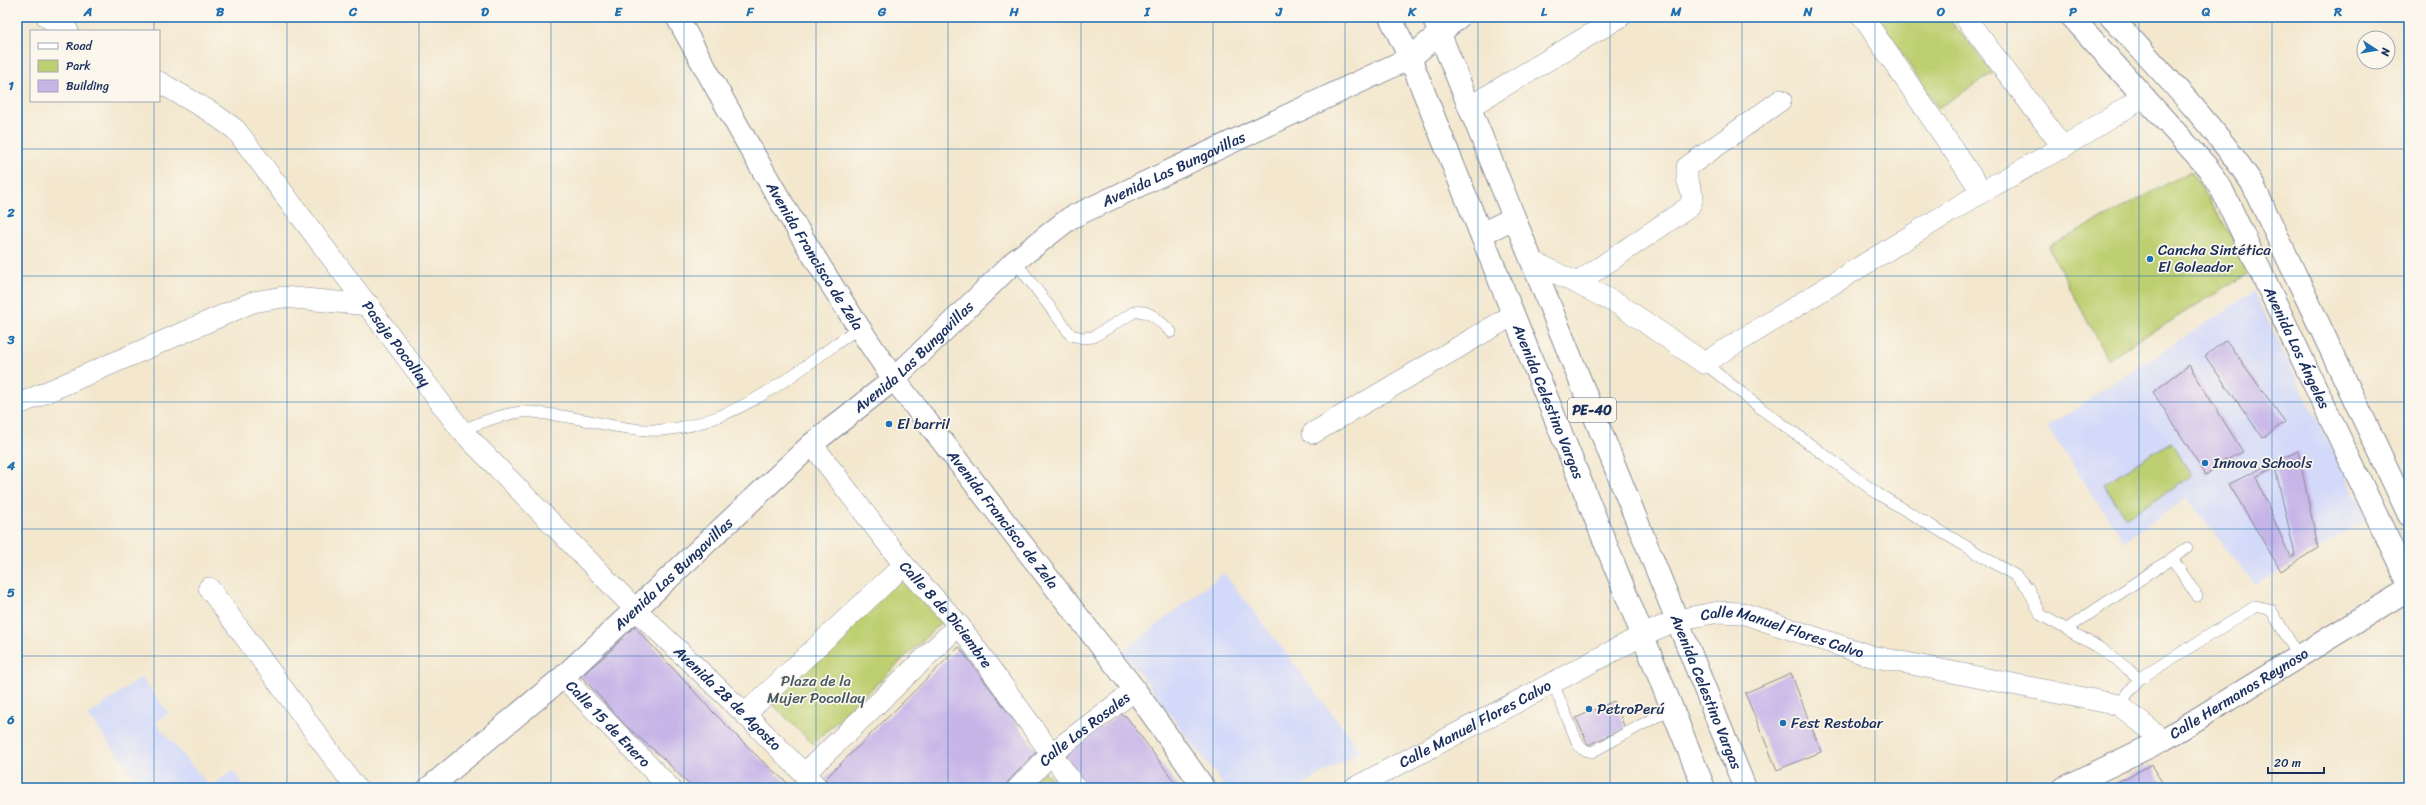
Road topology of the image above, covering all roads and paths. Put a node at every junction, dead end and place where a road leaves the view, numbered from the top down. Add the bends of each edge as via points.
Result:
1 (48, 17) edge
2 (677, 17) edge
3 (1390, 17) edge
4 (1459, 17) edge
5 (1620, 17) edge
6 (1863, 17) edge
7 (1965, 17) edge
8 (2072, 17) edge
9 (2111, 17) edge
10 (1436, 25) edge
11 (67, 30) edge
12 (1410, 58) junction
13 (160, 83) edge
14 (2144, 97) junction
15 (1781, 100) dead end
16 (1470, 107) junction
17 (2217, 137) junction
18 (2063, 147) junction
19 (2196, 154) junction
20 (1982, 192) junction
21 (1514, 218) junction
22 (1481, 234) junction
23 (1015, 261) junction
24 (1532, 261) junction
25 (1577, 283) junction
26 (369, 305) junction
27 (1514, 315) junction
28 (858, 328) junction
29 (1171, 332) dead end
30 (1704, 363) junction
31 (894, 379) junction
32 (17, 406) edge
33 (461, 430) junction
34 (1313, 433) dead end
35 (812, 444) junction
36 (2409, 515) edge
37 (2187, 548) dead end
38 (2172, 558) junction
39 (904, 565) junction
40 (2409, 584) edge
41 (209, 588) dead end
42 (2409, 589) edge
43 (2197, 596) dead end
44 (636, 610) junction
45 (1677, 620) junction
46 (959, 625) junction
47 (2067, 629) junction
48 (1643, 635) junction
49 (2299, 657) junction
50 (563, 677) junction
51 (2139, 679) junction
52 (1553, 682) junction
53 (1135, 690) junction
54 (2119, 705) junction
55 (1672, 708) junction
56 (745, 714) junction
57 (2163, 740) junction
58 (1051, 754) junction
59 (811, 781) edge
60 (1361, 786) edge
61 (356, 788) edge
62 (429, 788) edge
63 (670, 788) edge
64 (1018, 788) edge
65 (1076, 788) edge
66 (1204, 788) edge
67 (1704, 788) edge
68 (1745, 788) edge
69 (2064, 788) edge

1 - 11 street
2 - 28 main road, Avenida Francisco de Zela via 739,129
3 - 12 main road, Avenida Celestino Vargas / PE-40
4 - 10 main road, Avenida Las Bungavillas
5 - 16 street
6 - 20 street
7 - 18 street
8 - 14 main road, Avenida Los Ángeles
9 - 17 main road, Avenida Los Ángeles
10 - 12 main road, Avenida Las Bungavillas
10 - 16 main road, Avenida Celestino Vargas / PE-40
12 - 22 main road, Avenida Celestino Vargas / PE-40
12 - 23 main road, Avenida Las Bungavillas via 1070,218
13 - 26 street, Pasaje Pocollay via 211,112 236,130
14 - 18 street
14 - 19 main road, Avenida Los Ángeles
15 - 25 street via 1687,168 1687,179 1693,197 1689,207
16 - 21 main road, Avenida Celestino Vargas / PE-40
17 - 19 main road
17 - 36 main road, Avenida Los Ángeles via 2252,183
18 - 20 street
19 - 40 main road, Avenida Los Ángeles via 2221,188
20 - 30 street
21 - 22 main road
21 - 24 main road, Avenida Celestino Vargas / PE-40
22 - 27 main road, Avenida Celestino Vargas / PE-40
23 - 29 lane via 1071,335 1093,337 1134,312 1142,311 1152,314
23 - 31 main road, Avenida Las Bungavillas
24 - 25 street
24 - 45 main road, Avenida Celestino Vargas / PE-40
25 - 30 street via 1620,305
26 - 32 street via 283,297 253,302
26 - 33 street, Pasaje Pocollay
27 - 34 street
27 - 48 main road, Avenida Celestino Vargas / PE-40
28 - 31 main road, Avenida Francisco de Zela
28 - 33 lane via 773,389 727,412 689,425 660,430 645,429 570,416 524,412 498,417
30 - 47 lane via 1763,410 1878,494 2016,576 2028,588 2041,615
31 - 35 main road, Avenida Las Bungavillas
31 - 53 main road, Avenida Francisco de Zela
33 - 44 street, Pasaje Pocollay
35 - 39 street, Calle 8 de Diciembre
35 - 44 main road, Avenida Las Bungavillas
37 - 38 lane
38 - 43 lane
38 - 47 lane
39 - 46 street, Calle 8 de Diciembre
39 - 56 street
41 - 61 street
42 - 49 main road, Calle Hermanos Reynoso
44 - 50 main road, Avenida Las Bungavillas
44 - 56 street, Avenida 28 de Agosto
45 - 48 street, Calle Manuel Flores Calvo
45 - 54 street, Calle Manuel Flores Calvo via 1720,612 1742,613 1871,656
45 - 68 main road, Avenida Celestino Vargas / PE-40
46 - 58 street, Calle 8 de Diciembre
46 - 59 street
47 - 51 lane via 2111,656
48 - 52 street, Calle Manuel Flores Calvo
48 - 55 main road, Avenida Celestino Vargas / PE-40
49 - 51 lane via 2271,610 2256,606
49 - 57 main road, Calle Hermanos Reynoso
50 - 62 main road, Avenida Las Bungavillas
50 - 63 street, Calle 15 de Enero
51 - 54 lane
52 - 55 lane via 1578,744 1587,751 1592,752
52 - 60 street, Calle Manuel Flores Calvo
53 - 58 street, Calle Los Rosales
53 - 66 main road, Avenida Francisco de Zela
54 - 57 street, Calle Manuel Flores Calvo
55 - 67 main road, Avenida Celestino Vargas / PE-40
56 - 59 street, Avenida 28 de Agosto
57 - 69 main road, Calle Hermanos Reynoso
58 - 64 street, Calle Los Rosales
58 - 65 street, Calle 8 de Diciembre

